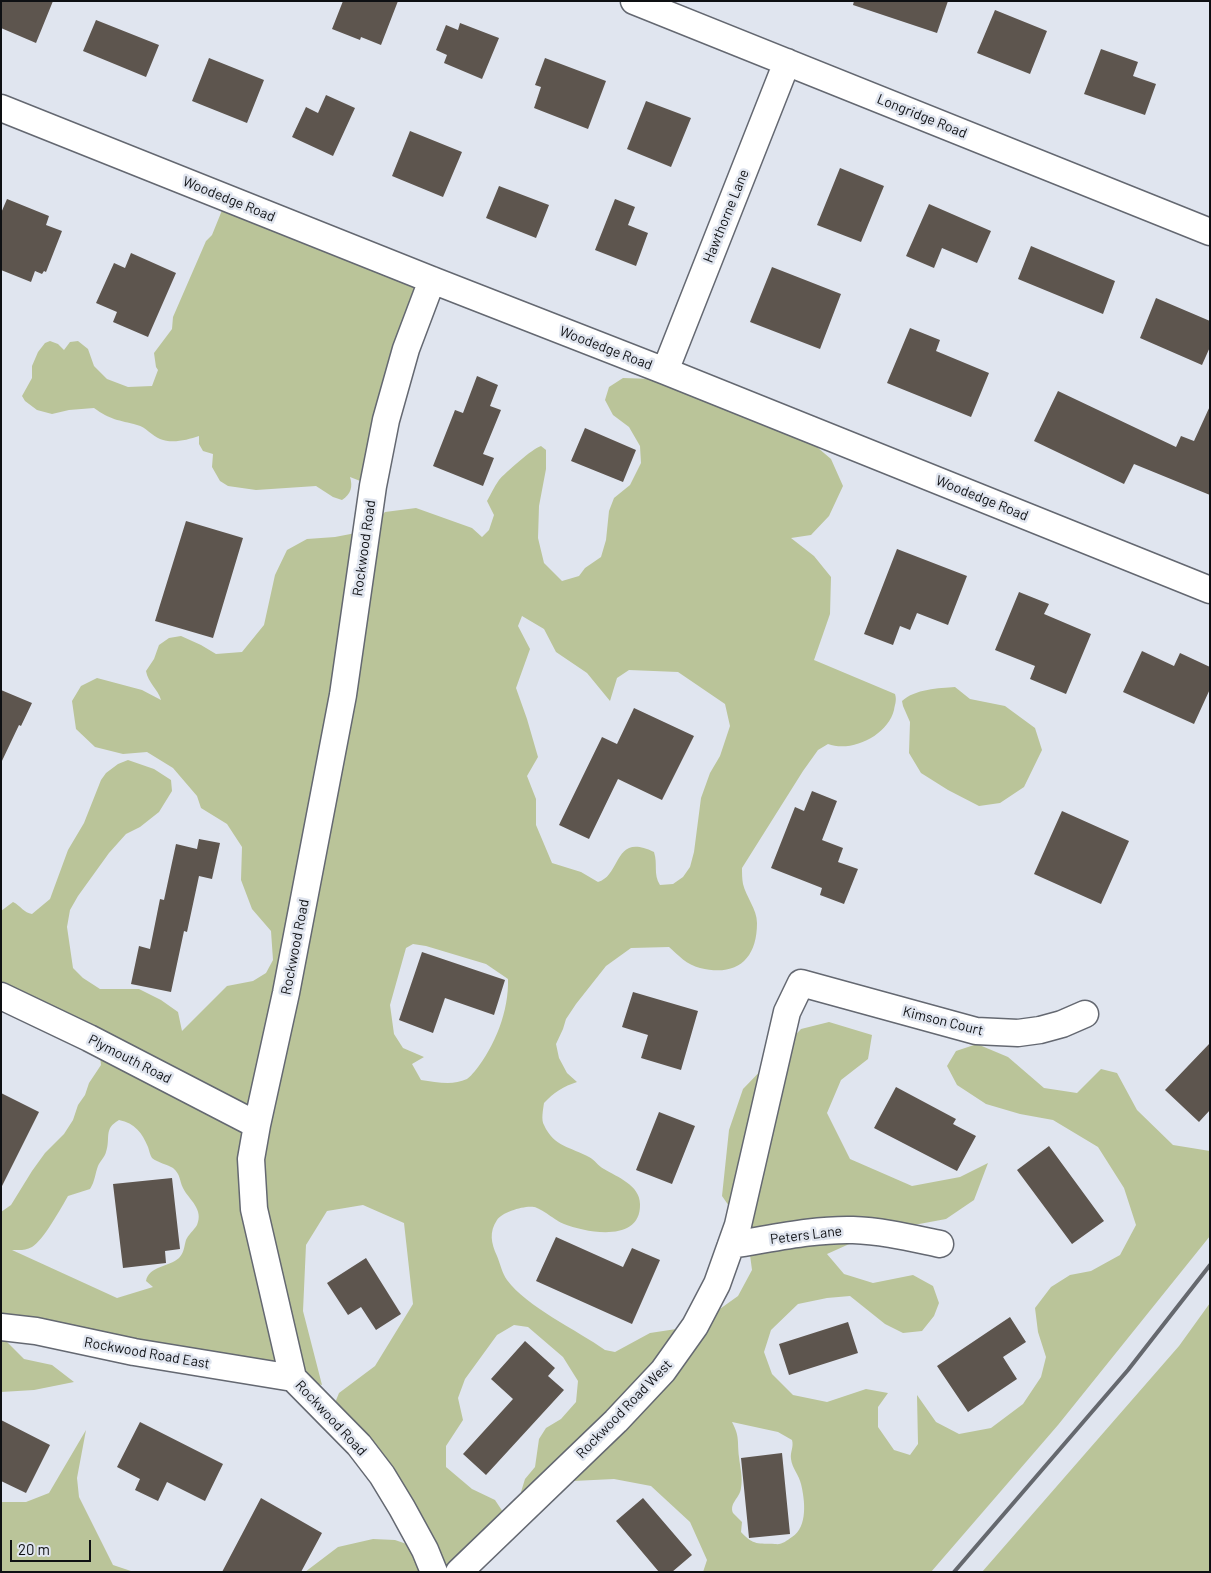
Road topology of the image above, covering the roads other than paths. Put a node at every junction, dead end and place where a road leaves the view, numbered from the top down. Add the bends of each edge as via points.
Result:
1 (634, 1) edge
2 (787, 62) junction
3 (1, 108) edge
4 (1210, 232) edge
5 (432, 280) junction
6 (665, 371) junction
7 (1210, 590) edge
8 (801, 983) joint
9 (1, 996) edge
10 (1085, 1014) dead end
11 (257, 1125) junction
12 (940, 1244) dead end
13 (731, 1245) junction
14 (1, 1327) edge
15 (293, 1378) junction
16 (434, 1572) edge
17 (459, 1572) edge

1 - 2 street, Longridge Road
2 - 4 street, Longridge Road
2 - 6 street, Hawthorne Lane
3 - 5 street, Woodedge Road
5 - 6 street, Woodedge Road
5 - 11 street, Rockwood Road via 406,349 386,420 373,486 343,695 286,993
6 - 7 street, Woodedge Road
8 - 10 street, Kimson Court via 976,1031 1018,1033 1040,1030
8 - 13 street, Rockwood Road West via 787,1012
9 - 11 street, Plymouth Road
11 - 15 street, Rockwood Road via 251,1159 254,1209
12 - 13 street, Peters Lane via 853,1230
13 - 17 street, Rockwood Road West via 717,1284 696,1326 663,1372
14 - 15 street, Rockwood Road East
15 - 16 street, Rockwood Road via 359,1445 382,1475

